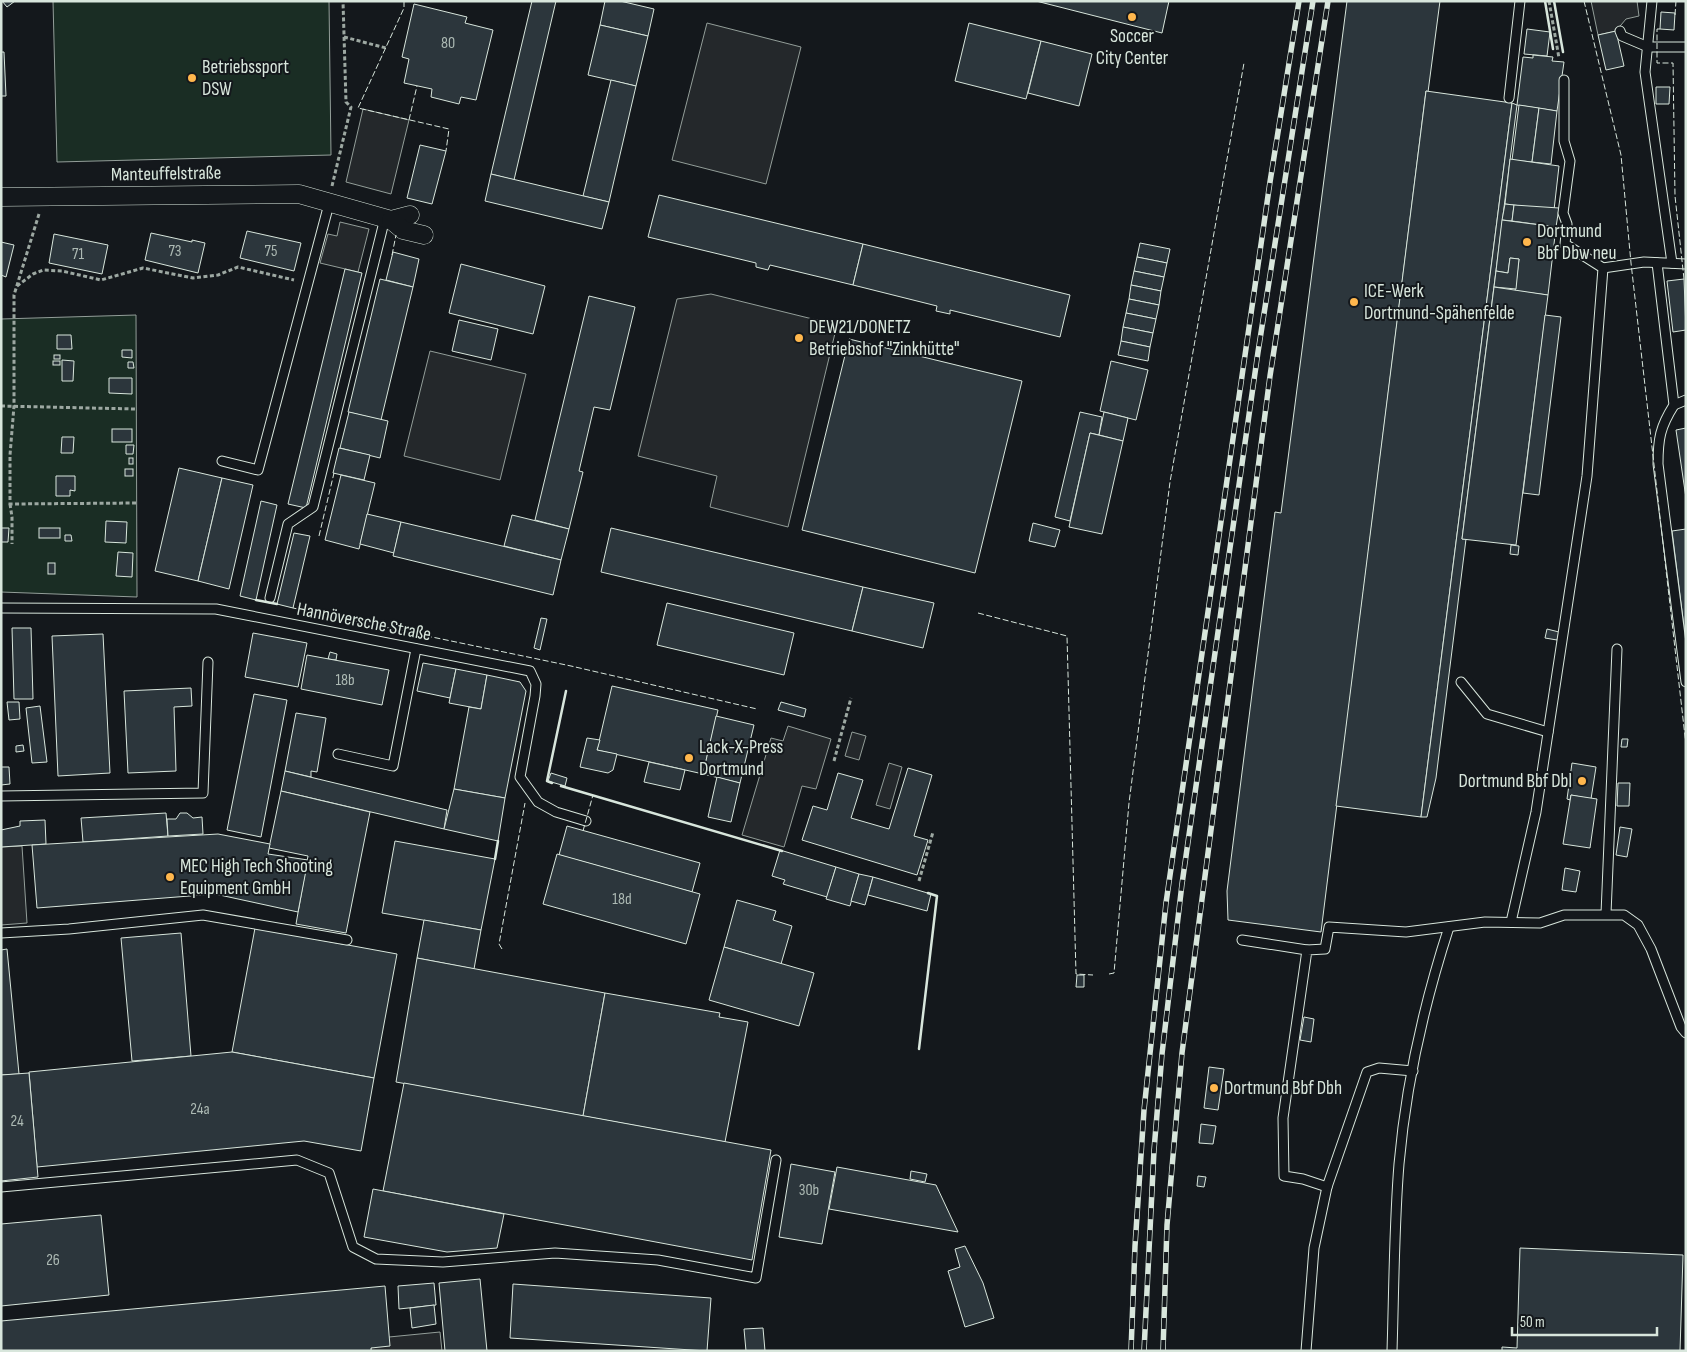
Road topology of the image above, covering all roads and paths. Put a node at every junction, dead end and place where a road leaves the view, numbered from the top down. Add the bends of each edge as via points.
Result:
1 (343, 1) edge
2 (1520, 1) edge
3 (1549, 1) edge
4 (1652, 1) edge
5 (1620, 31) dead end
6 (344, 37) junction
7 (1648, 47) junction
8 (1686, 47) edge
9 (386, 48) dead end
10 (1559, 58) dead end
11 (1564, 80) dead end
12 (1509, 98) dead end
13 (44, 196) junction
14 (1, 197) edge
15 (329, 204) junction
16 (410, 215) dead end
17 (388, 219) junction
18 (424, 236) dead end
19 (1657, 262) junction
20 (1672, 263) junction
21 (1686, 264) edge
22 (1603, 268) junction
23 (292, 280) dead end
24 (17, 286) junction
25 (1686, 400) edge
26 (1674, 405) junction
27 (1, 406) edge
28 (14, 406) junction
29 (135, 408) dead end
30 (222, 461) dead end
31 (136, 503) dead end
32 (10, 504) junction
33 (12, 544) dead end
34 (270, 598) dead end
35 (1, 608) edge
36 (416, 649) junction
37 (1617, 649) dead end
38 (208, 662) dead end
39 (1461, 682) dead end
40 (1686, 682) edge
41 (851, 698) dead end
42 (1548, 732) junction
43 (338, 754) dead end
44 (834, 761) dead end
45 (1, 796) edge
46 (586, 821) dead end
47 (933, 832) dead end
48 (919, 881) dead end
49 (1606, 914) junction
50 (1511, 922) junction
51 (1449, 927) junction
52 (1, 933) edge
53 (347, 940) dead end
54 (1242, 940) dead end
55 (1307, 950) junction
56 (1686, 1033) edge
57 (1413, 1071) junction
58 (776, 1160) dead end
59 (1, 1186) edge
60 (1327, 1187) junction
61 (1306, 1351) edge
62 (1392, 1351) edge

1 - 6 path
2 - 12 lane
3 - 10 path
4 - 7 lane
5 - 7 lane via 1622,36
6 - 9 path
6 - 15 path via 346,102 351,107
7 - 8 lane
7 - 20 lane via 1645,72
11 - 22 lane via 1564,141 1570,161 1563,213 1567,224 1565,244
13 - 14 street, Manteuffelstraße
13 - 15 street, Manteuffelstraße via 299,194
13 - 24 path
15 - 17 street, Manteuffelstraße
15 - 30 lane via 258,470
16 - 17 street, Manteuffelstraße
17 - 18 street, Manteuffelstraße via 403,230
17 - 34 lane via 313,508 288,524
19 - 20 lane
19 - 22 lane
19 - 26 lane
20 - 21 lane
22 - 42 lane via 1587,476
23 - 24 path via 238,267 218,275 193,278 143,268 101,280 44,270
24 - 28 path via 13,318
25 - 26 lane
26 - 40 lane via 1658,437 1658,464
27 - 28 path
28 - 29 path
28 - 32 path
31 - 32 path
32 - 33 path
35 - 36 lane, Hannöversche Straße via 216,609
36 - 43 lane via 393,766
36 - 46 lane, Hannöversche Straße via 530,671 536,684 535,696 520,777 538,802 556,812
37 - 49 lane
38 - 45 lane via 203,793
39 - 42 lane via 1487,714
41 - 44 path
42 - 50 lane via 1536,812
47 - 48 path
49 - 50 lane via 1564,915 1540,923
49 - 56 lane via 1624,915 1638,925
50 - 51 lane
51 - 55 lane via 1406,932 1329,927 1325,949
51 - 57 lane via 1429,988
52 - 53 lane via 203,915
54 - 55 lane
55 - 60 lane via 1283,1118 1282,1159 1284,1176
57 - 60 lane via 1379,1068 1367,1072
57 - 62 lane via 1399,1164
58 - 59 lane via 756,1278 658,1260 555,1253 443,1262 376,1259 354,1247 329,1172 297,1160
60 - 61 lane via 1314,1248

